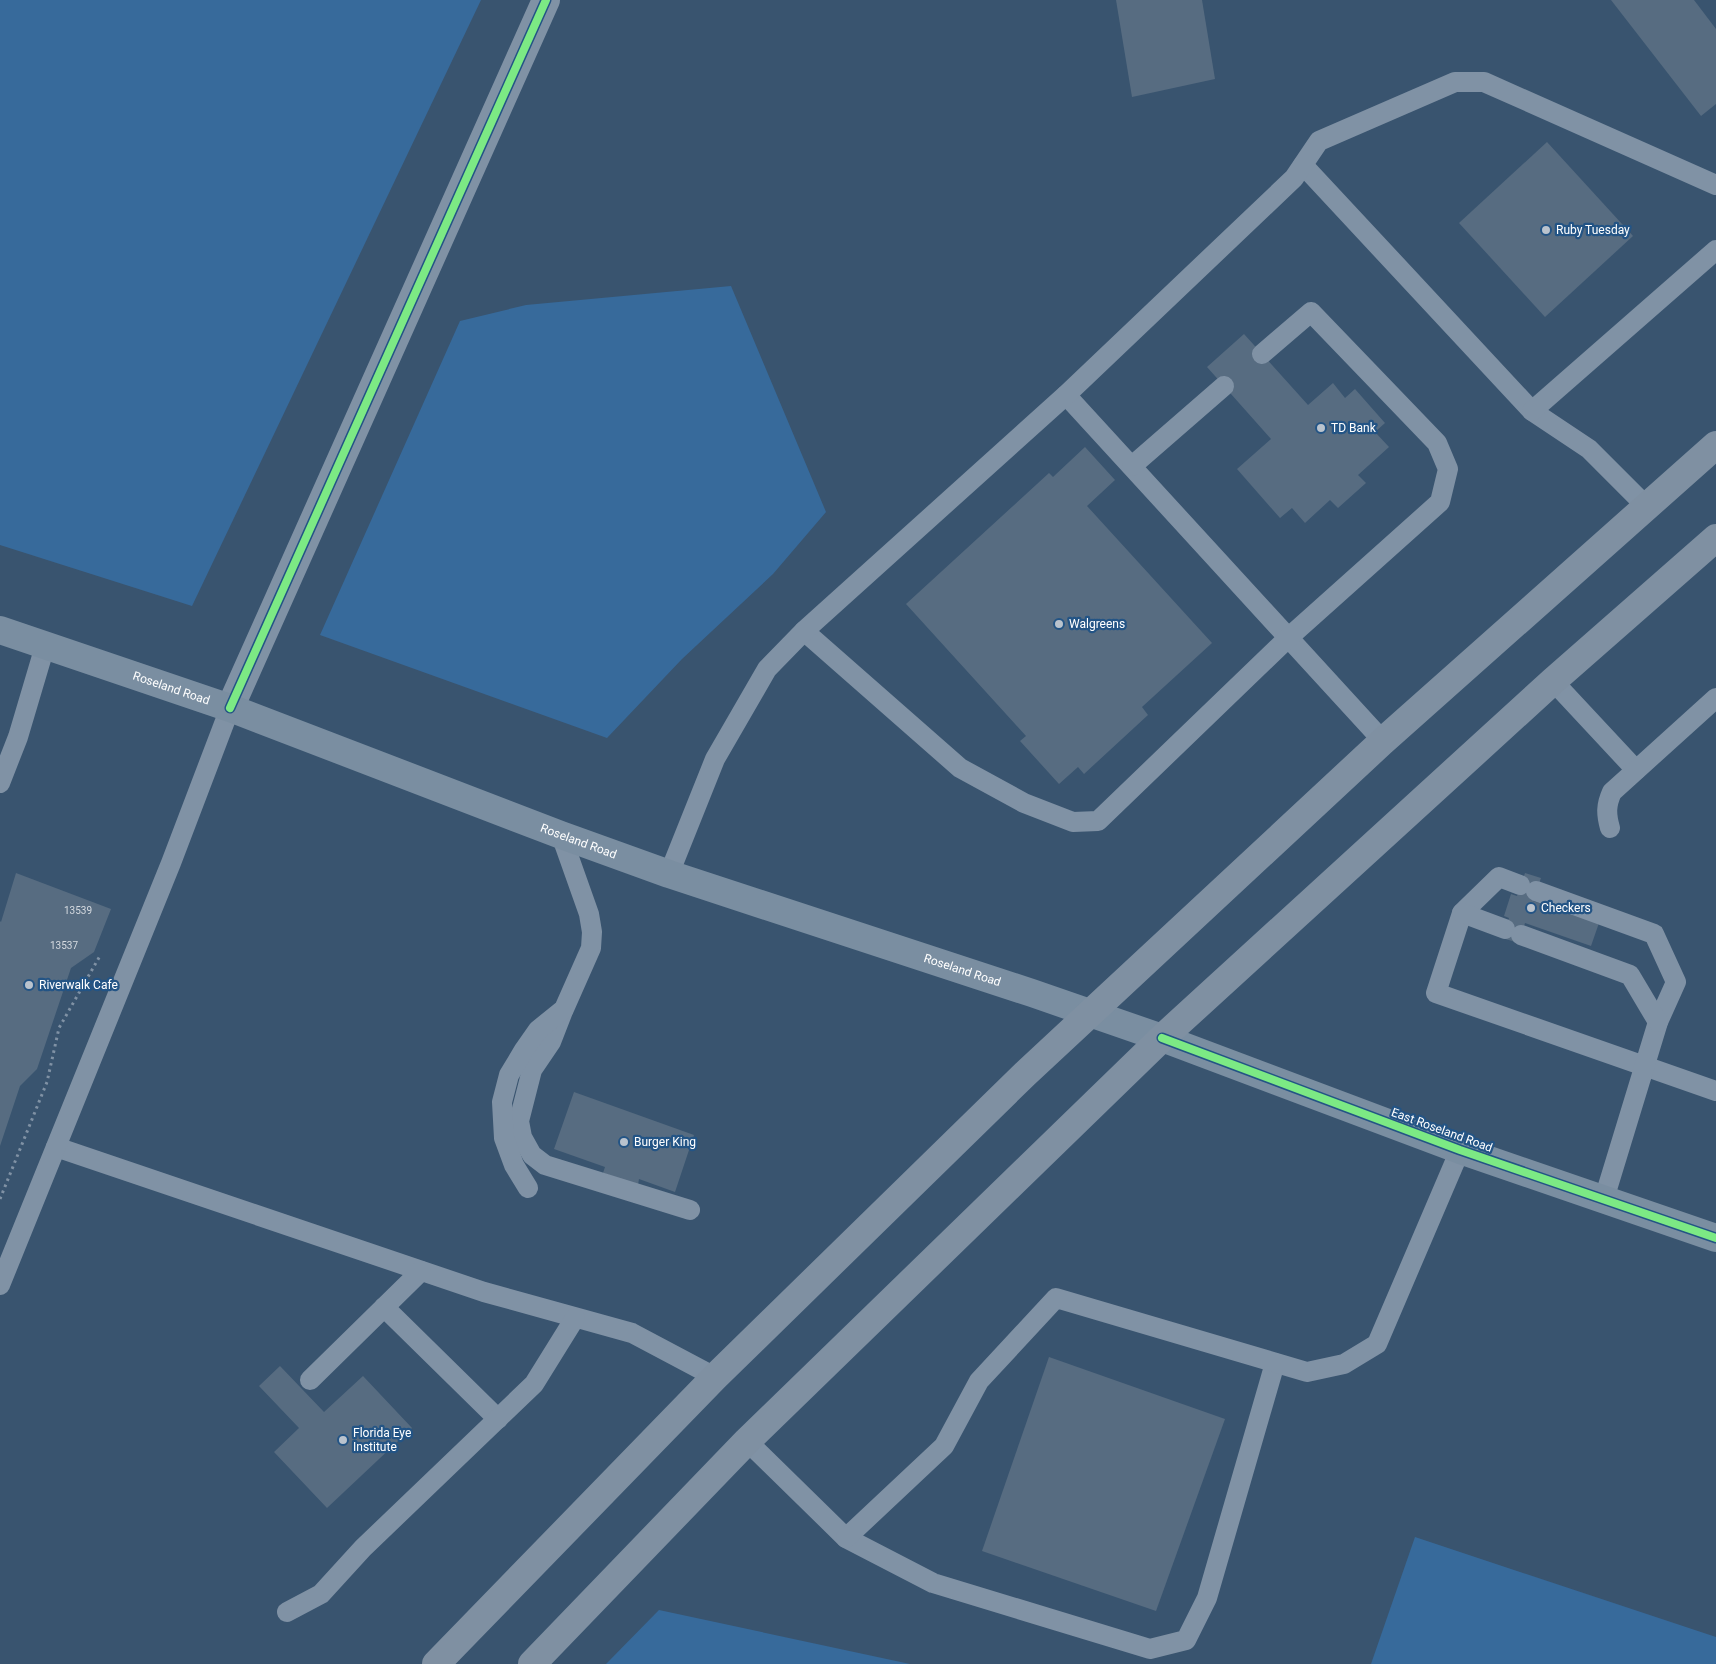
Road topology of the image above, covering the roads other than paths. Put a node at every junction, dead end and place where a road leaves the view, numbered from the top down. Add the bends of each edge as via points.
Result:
1 (546, 0) edge
2 (1303, 164) junction
3 (1716, 185) edge
4 (1716, 250) edge
5 (1262, 354) dead end
6 (1224, 386) dead end
7 (1066, 395) junction
8 (1532, 411) junction
9 (1716, 445) edge
10 (1132, 466) junction
11 (1647, 506) junction
12 (1716, 538) edge
13 (0, 630) edge
14 (804, 631) junction
15 (1288, 638) junction
16 (45, 646) junction
17 (1554, 681) junction
18 (1716, 698) edge
19 (230, 708) junction
20 (1383, 741) junction
21 (1636, 770) junction
22 (0, 783) edge
23 (1610, 828) dead end
24 (561, 835) junction
25 (670, 874) junction
26 (1462, 913) junction
27 (564, 1009) junction
28 (1089, 1013) junction
29 (1658, 1022) junction
30 (1162, 1038) junction
31 (1644, 1066) junction
32 (1716, 1091) edge
33 (56, 1147) junction
34 (1460, 1150) junction
35 (528, 1188) dead end
36 (1604, 1199) junction
37 (690, 1210) dead end
38 (1716, 1238) edge
39 (421, 1271) junction
40 (0, 1285) edge
41 (384, 1307) junction
42 (575, 1318) junction
43 (1275, 1363) junction
44 (714, 1377) junction
45 (310, 1380) dead end
46 (498, 1418) junction
47 (747, 1441) junction
48 (846, 1538) junction
49 (287, 1612) dead end
50 (436, 1664) edge
51 (532, 1664) edge

1 - 19 street
2 - 3 lane via 1319,141 1456,82 1484,82
2 - 7 lane via 1294,178
2 - 8 lane
4 - 8 lane
5 - 15 lane via 1311,312 1437,443 1448,469 1440,502
6 - 10 lane
7 - 10 lane
7 - 14 lane
8 - 11 lane via 1589,449
9 - 11 main road
10 - 15 lane
11 - 20 main road
12 - 17 main road
13 - 16 main road, Roseland Road
14 - 15 lane via 960,768 1024,803 1073,822 1098,821
14 - 25 lane via 767,669 715,759
15 - 20 lane
16 - 19 main road, Roseland Road
16 - 22 lane via 18,737
17 - 21 lane
17 - 30 main road
18 - 21 lane
19 - 24 main road, Roseland Road
19 - 33 lane via 194,806
20 - 28 main road
21 - 23 lane via 1612,792 1607,803 1606,816
24 - 25 main road, Roseland Road
24 - 27 lane via 589,914 592,932 591,948
25 - 28 main road, Roseland Road
26 - 29 lane via 1630,975
26 - 29 lane via 1499,877 1654,934 1676,982
26 - 31 lane via 1436,993
27 - 35 lane via 538,1030 524,1050 509,1075 502,1102 504,1138 514,1165
27 - 37 lane via 551,1042 532,1070 519,1122 522,1137 532,1155 545,1164
28 - 30 main road, Roseland Road
28 - 44 main road
29 - 31 lane
30 - 34 main road, East Roseland Road
30 - 47 main road
31 - 32 lane
31 - 36 lane
33 - 39 lane
33 - 40 lane
34 - 36 main road, East Roseland Road
34 - 43 lane via 1377,1344 1344,1364 1306,1372
36 - 38 main road, East Roseland Road
39 - 41 lane
39 - 42 lane
41 - 45 lane
41 - 46 lane
42 - 44 lane via 632,1333
42 - 46 lane via 534,1384
43 - 48 lane via 1056,1298 979,1381 944,1446
43 - 48 lane via 1207,1598 1186,1640 1150,1649 933,1583
44 - 50 main road
46 - 49 lane via 363,1548 321,1594
47 - 48 lane
47 - 51 main road

